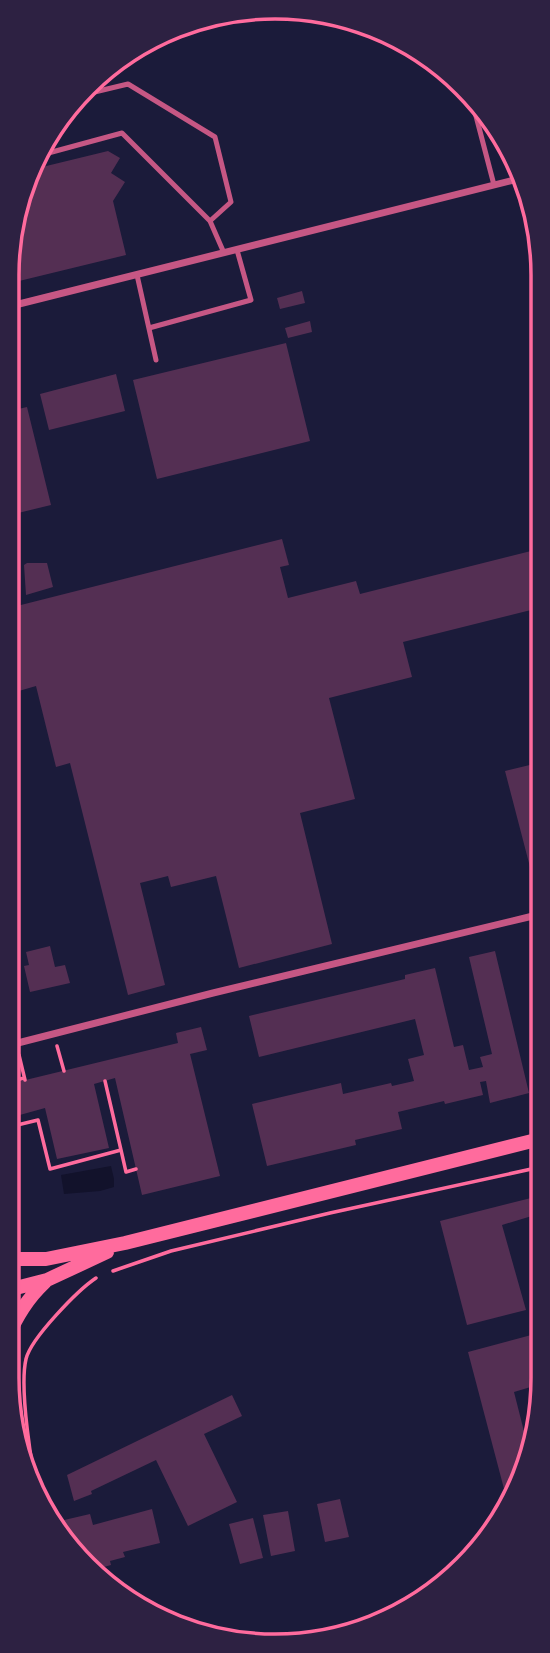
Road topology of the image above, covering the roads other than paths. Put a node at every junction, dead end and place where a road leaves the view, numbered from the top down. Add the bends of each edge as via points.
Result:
1 (96, 92) edge
2 (476, 117) edge
3 (51, 152) edge
4 (512, 180) edge
5 (494, 185) junction
6 (210, 221) junction
7 (237, 250) junction
8 (224, 253) junction
9 (137, 275) junction
10 (19, 304) edge
11 (149, 328) junction
12 (156, 360) dead end
13 (531, 916) edge
14 (19, 1042) edge
15 (531, 1141) edge
16 (125, 1243) junction
17 (19, 1259) edge
18 (47, 1280) junction
19 (19, 1287) edge
20 (19, 1313) edge

1 - 6 lane via 128,85 215,137 231,202
2 - 5 lane
3 - 6 lane via 122,133
4 - 5 street
5 - 7 street
6 - 8 lane
7 - 8 street
7 - 11 lane via 251,300
8 - 9 street
9 - 10 street
9 - 11 lane
11 - 12 lane
13 - 14 street
15 - 16 main road
16 - 17 main road via 46,1259
16 - 18 main road
18 - 19 main road
18 - 20 main road

